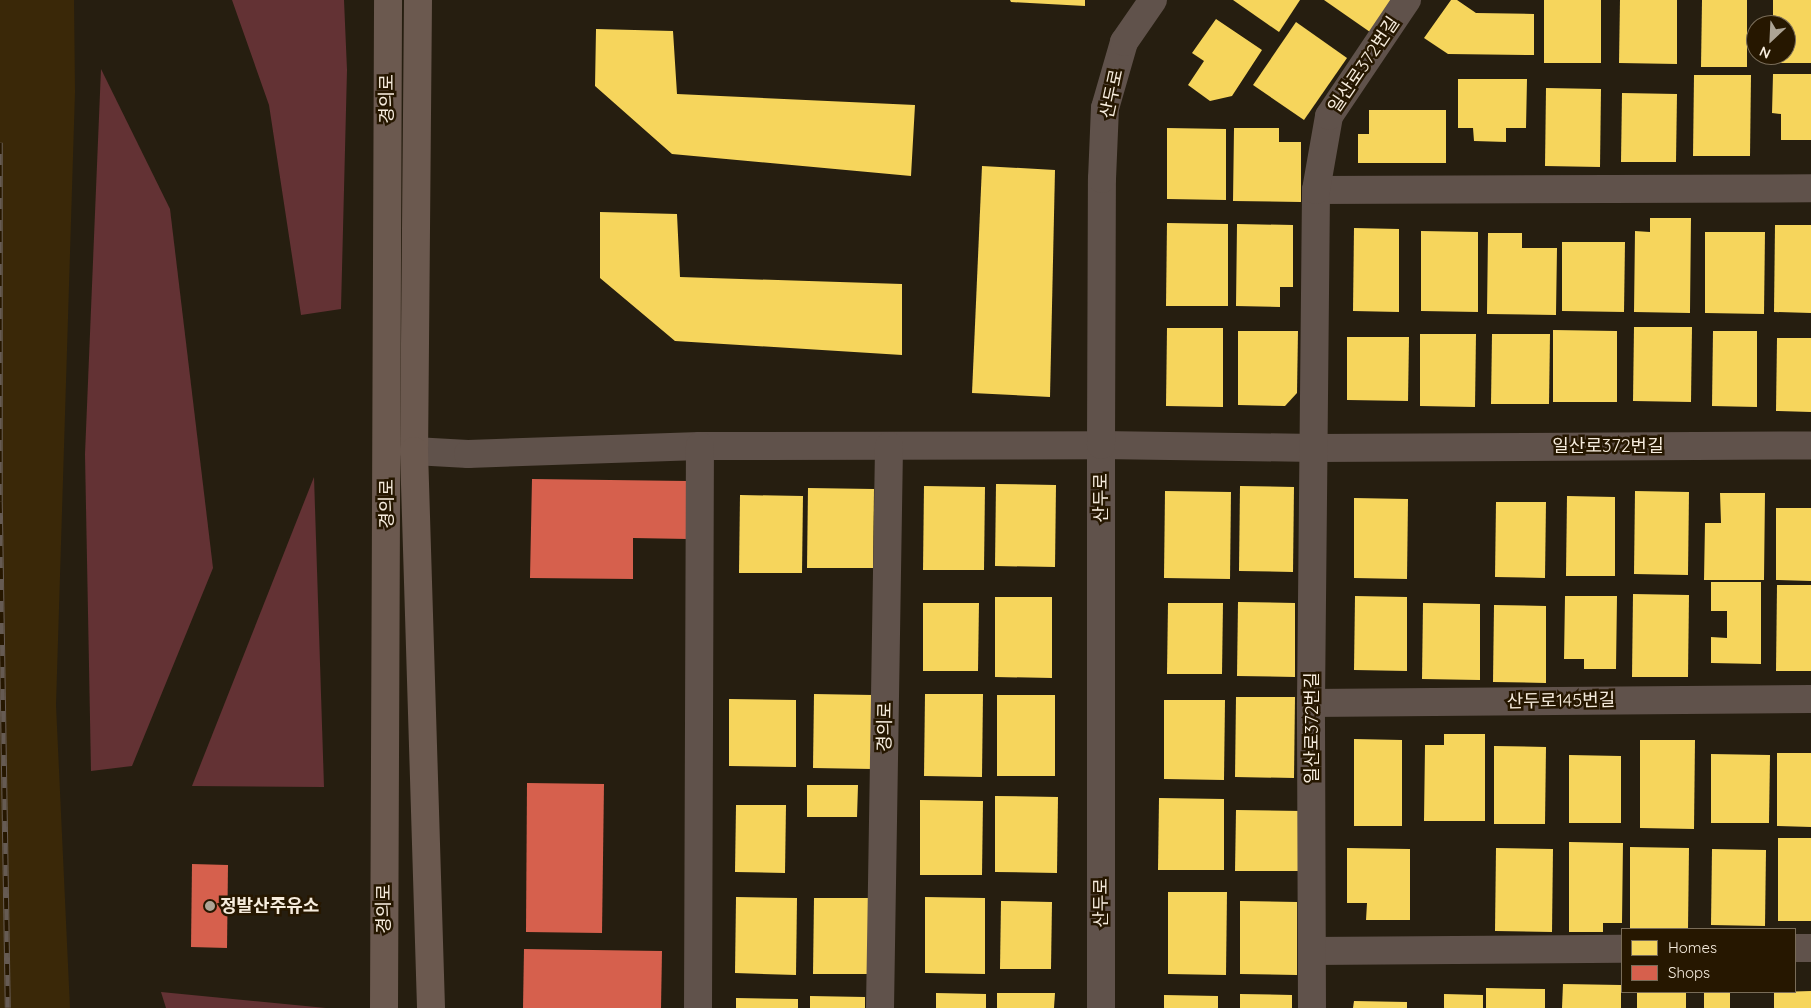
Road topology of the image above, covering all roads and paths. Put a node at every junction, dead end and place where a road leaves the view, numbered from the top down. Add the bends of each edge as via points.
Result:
1 (388, 0) edge
2 (418, 0) edge
3 (1153, 0) edge
4 (1407, 0) edge
5 (1811, 188) edge
6 (1316, 190) junction
7 (1101, 445) junction
8 (1811, 445) edge
9 (700, 446) junction
10 (889, 446) junction
11 (1314, 448) junction
12 (414, 451) junction
13 (1811, 699) edge
14 (1311, 703) junction
15 (1796, 948) edge
16 (1811, 948) edge
17 (1621, 949) edge
18 (1312, 950) junction
19 (384, 1008) edge
20 (431, 1008) edge
21 (698, 1008) edge
22 (880, 1008) edge
23 (1101, 1008) edge
24 (1312, 1008) edge

1 - 19 main road, 경의로
2 - 12 main road, 경의로
3 - 7 street, 산두로 via 1124,42 1105,108
4 - 6 street, 일산로372번길 via 1329,116
5 - 6 street
6 - 11 street, 일산로372번길
7 - 10 street
7 - 11 street, 일산로372번길
7 - 23 street, 산두로
8 - 11 street, 일산로372번길
9 - 10 street
9 - 12 street via 468,454
9 - 21 street
10 - 22 street, 경의로
11 - 14 street, 일산로372번길
12 - 20 main road, 경의로
13 - 14 street, 산두로145번길
14 - 18 street, 일산로372번길
15 - 16 street
17 - 18 street
18 - 24 street, 일산로372번길

